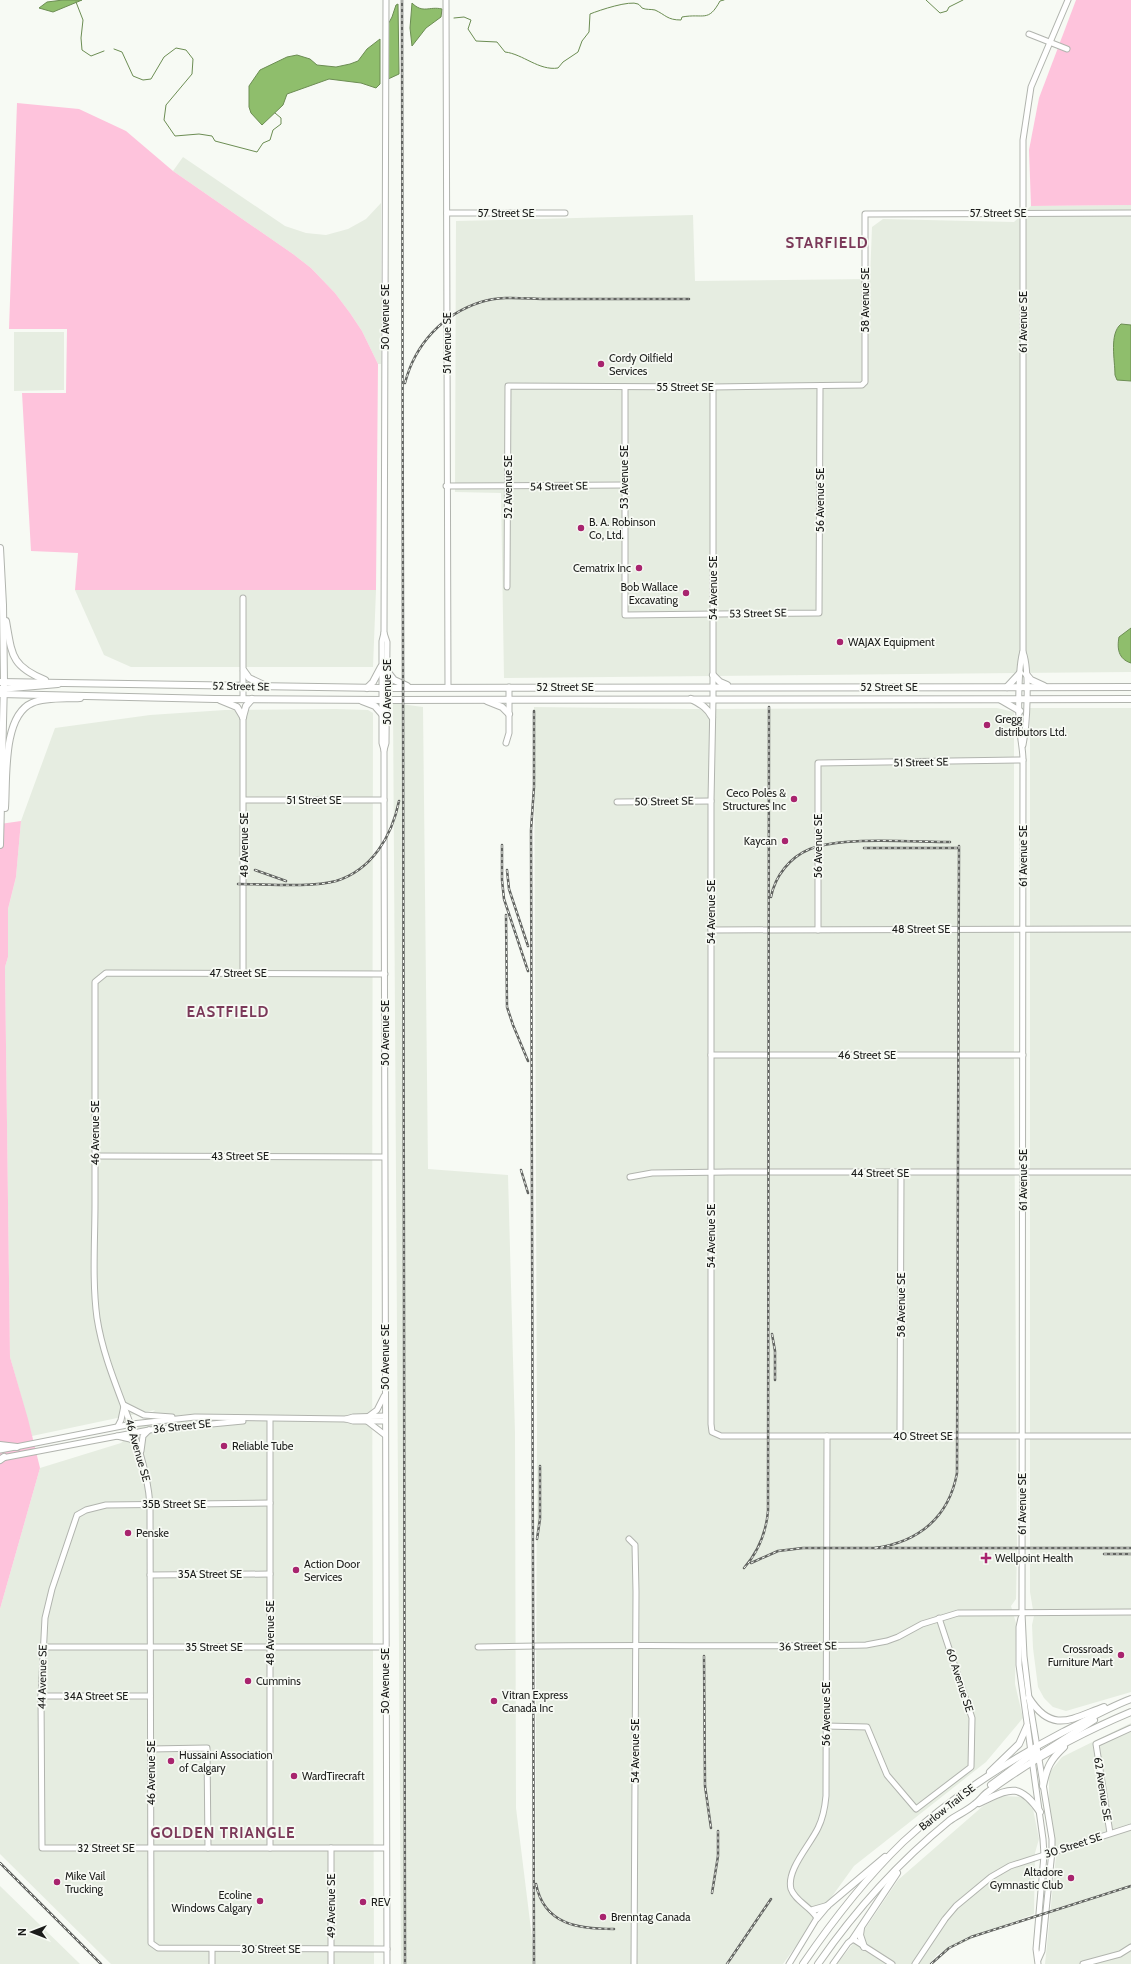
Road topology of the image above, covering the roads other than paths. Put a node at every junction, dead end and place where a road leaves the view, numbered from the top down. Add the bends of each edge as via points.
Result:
1 (386, 0) edge
2 (446, 0) edge
3 (1068, 0) edge
4 (1029, 34) dead end
5 (1050, 42) junction
6 (1067, 49) dead end
7 (1022, 213) junction
8 (1131, 213) edge
9 (447, 214) junction
10 (565, 214) dead end
11 (865, 214) joint
12 (862, 385) joint
13 (508, 386) joint
14 (625, 387) junction
15 (712, 387) junction
16 (820, 387) junction
17 (624, 485) junction
18 (446, 486) junction
19 (508, 487) junction
20 (0, 548) edge
21 (507, 587) dead end
22 (243, 598) dead end
23 (4, 604) junction
24 (819, 613) joint
25 (713, 614) junction
26 (625, 615) joint
27 (384, 669) junction
28 (244, 672) junction
29 (1023, 673) junction
30 (713, 674) junction
31 (48, 682) junction
32 (62, 682) junction
33 (244, 687) junction
34 (271, 687) junction
35 (410, 687) junction
36 (448, 687) junction
37 (509, 687) junction
38 (713, 687) junction
39 (730, 687) junction
40 (1007, 687) junction
41 (1023, 687) junction
42 (1047, 687) junction
43 (1131, 687) edge
44 (1, 688) edge
45 (367, 688) junction
46 (384, 688) junction
47 (104, 696) junction
48 (215, 699) junction
49 (243, 699) junction
50 (252, 699) junction
51 (484, 699) junction
52 (509, 699) junction
53 (689, 699) junction
54 (713, 699) junction
55 (999, 699) junction
56 (1023, 699) junction
57 (1131, 699) edge
58 (356, 700) junction
59 (384, 700) junction
60 (1020, 711) junction
61 (382, 714) junction
62 (509, 714) junction
63 (243, 717) junction
64 (712, 717) junction
65 (506, 743) dead end
66 (1023, 748) junction
67 (384, 750) junction
68 (1023, 760) junction
69 (818, 763) joint
70 (0, 766) edge
71 (244, 800) junction
72 (384, 800) junction
73 (711, 801) junction
74 (617, 802) dead end
75 (1, 829) edge
76 (0, 845) edge
77 (1022, 929) junction
78 (1131, 929) edge
79 (711, 930) junction
80 (818, 930) junction
81 (244, 973) junction
82 (385, 974) junction
83 (95, 982) joint
84 (711, 1055) junction
85 (1022, 1055) junction
86 (95, 1156) junction
87 (384, 1157) junction
88 (712, 1172) junction
89 (1023, 1172) junction
90 (1131, 1172) edge
91 (901, 1173) junction
92 (630, 1177) dead end
93 (385, 1393) junction
94 (124, 1405) junction
95 (181, 1419) junction
96 (270, 1419) junction
97 (367, 1419) junction
98 (385, 1419) junction
99 (132, 1424) junction
100 (118, 1426) junction
101 (149, 1430) junction
102 (134, 1432) junction
103 (714, 1434) joint
104 (114, 1435) junction
105 (385, 1435) junction
106 (827, 1436) junction
107 (900, 1436) junction
108 (1023, 1436) junction
109 (1131, 1436) edge
110 (138, 1444) junction
111 (0, 1445) edge
112 (17, 1447) junction
113 (0, 1450) edge
114 (141, 1454) junction
115 (1, 1458) edge
116 (270, 1503) junction
117 (150, 1504) junction
118 (79, 1513) joint
119 (629, 1540) dead end
120 (270, 1574) junction
121 (150, 1575) junction
122 (1131, 1612) edge
123 (1022, 1613) junction
124 (939, 1618) junction
125 (635, 1645) junction
126 (826, 1646) junction
127 (42, 1647) junction
128 (150, 1647) junction
129 (270, 1647) junction
130 (385, 1647) junction
131 (478, 1648) dead end
132 (41, 1696) junction
133 (150, 1696) junction
134 (1029, 1698) junction
135 (1131, 1699) edge
136 (1115, 1705) junction
137 (1131, 1712) edge
138 (1100, 1713) junction
139 (826, 1726) junction
140 (1027, 1726) junction
141 (1131, 1728) edge
142 (1073, 1739) junction
143 (1038, 1746) junction
144 (151, 1749) junction
145 (1031, 1753) junction
146 (1039, 1757) junction
147 (1032, 1762) junction
148 (976, 1784) junction
149 (1043, 1786) junction
150 (986, 1793) junction
151 (975, 1804) junction
152 (1040, 1812) junction
153 (1131, 1827) edge
154 (1110, 1833) junction
155 (903, 1842) junction
156 (42, 1848) joint
157 (151, 1848) junction
158 (208, 1848) junction
159 (270, 1848) junction
160 (331, 1848) junction
161 (386, 1848) junction
162 (1052, 1851) junction
163 (1044, 1855) junction
164 (903, 1863) junction
165 (827, 1906) junction
166 (813, 1910) junction
167 (817, 1918) junction
168 (860, 1928) junction
169 (853, 1940) junction
170 (155, 1947) joint
171 (864, 1947) junction
172 (1131, 1947) edge
173 (212, 1949) junction
174 (331, 1949) junction
175 (387, 1949) junction
176 (1038, 1962) edge
177 (212, 1964) edge
178 (331, 1964) edge
179 (387, 1964) edge
180 (634, 1964) edge
181 (789, 1964) edge
182 (803, 1964) edge
183 (818, 1964) edge
184 (833, 1964) edge
185 (892, 1964) edge
186 (915, 1964) edge
187 (1083, 1964) edge

1 - 27 street, 50 Avenue SE via 384,633 387,642
2 - 9 street, 51 Avenue SE
3 - 5 street, 61 Avenue SE
4 - 5 street
5 - 6 street
5 - 7 street, 61 Avenue SE via 1031,87 1024,122
7 - 8 street, 57 Street SE
7 - 11 street, 57 Street SE
7 - 29 street, 61 Avenue SE via 1023,652 1026,660
9 - 10 street, 57 Street SE
9 - 18 street, 51 Avenue SE
11 - 12 street, 58 Avenue SE via 866,382
12 - 16 street, 55 Street SE
13 - 14 street, 55 Street SE
13 - 19 street, 52 Avenue SE
14 - 15 street, 55 Street SE
14 - 17 street, 53 Avenue SE
15 - 16 street, 55 Street SE
15 - 25 street, 54 Avenue SE
16 - 24 street, 56 Avenue SE
17 - 19 street, 54 Street SE
17 - 26 street, 53 Avenue SE
18 - 19 street, 54 Street SE
18 - 36 street, 51 Avenue SE
19 - 21 street, 52 Avenue SE
20 - 23 main road
22 - 28 street
23 - 31 main road via 11,650 16,662 23,670
23 - 44 main road
24 - 25 street, 53 Street SE
25 - 26 street, 53 Street SE
25 - 30 street, 54 Avenue SE
27 - 35 main road via 397,682
27 - 45 main road
27 - 46 street, 50 Avenue SE
28 - 33 street
28 - 34 main road via 257,683
29 - 40 main road
29 - 41 street, 61 Avenue SE
29 - 42 main road via 1031,680
30 - 38 street, 54 Avenue SE
30 - 39 main road via 720,682
31 - 32 main road, 52 Street SE
31 - 44 main road, 52 Street SE
32 - 33 main road, 52 Street SE
32 - 44 main road via 56,686
33 - 34 main road, 52 Street SE
33 - 49 street
34 - 45 main road, 52 Street SE
35 - 36 main road, 52 Street SE
35 - 46 main road, 52 Street SE
36 - 37 main road, 52 Street SE
37 - 38 main road, 52 Street SE
37 - 52 street
38 - 39 main road, 52 Street SE
38 - 54 street, 54 Avenue SE
39 - 40 main road, 52 Street SE
40 - 41 main road, 52 Street SE
41 - 42 main road, 52 Street SE
41 - 56 street, 61 Avenue SE
42 - 43 main road, 52 Street SE
44 - 47 main road, 52 Street SE
44 - 70 main road
45 - 46 main road, 52 Street SE
46 - 59 street, 50 Avenue SE
47 - 48 main road, 52 Street SE
47 - 75 main road via 36,701 24,707 17,716 9,740
48 - 49 main road, 52 Street SE
48 - 63 main road via 238,707
49 - 50 main road, 52 Street SE
50 - 58 main road, 52 Street SE
50 - 63 main road via 246,706
51 - 52 main road, 52 Street SE
51 - 59 main road, 52 Street SE
51 - 62 main road via 502,706
52 - 53 main road, 52 Street SE
52 - 62 street
53 - 54 main road, 52 Street SE
53 - 64 main road via 704,706
54 - 55 main road, 52 Street SE
54 - 64 street, 54 Avenue SE
55 - 56 main road, 52 Street SE
55 - 60 main road
56 - 57 main road, 52 Street SE
56 - 60 street, 61 Avenue SE
56 - 66 street, 61 Avenue SE via 1026,733
58 - 59 main road, 52 Street SE
58 - 61 main road via 372,705
59 - 61 street, 50 Avenue SE
59 - 67 street, 50 Avenue SE
60 - 66 street, 61 Avenue SE
61 - 67 street, 50 Avenue SE
62 - 65 street via 510,733
63 - 71 street, 48 Avenue SE
64 - 73 street, 54 Avenue SE
66 - 68 street, 61 Avenue SE
67 - 72 street, 50 Avenue SE
68 - 69 street, 51 Street SE
68 - 77 street, 61 Avenue SE
69 - 80 street, 56 Avenue SE
70 - 75 main road
71 - 72 street, 51 Street SE
71 - 81 street, 48 Avenue SE
72 - 82 street, 50 Avenue SE
73 - 74 street, 50 Street SE
73 - 79 street, 54 Avenue SE
75 - 76 main road
77 - 78 street, 48 Street SE
77 - 80 street, 48 Street SE
77 - 85 street, 61 Avenue SE
79 - 80 street, 48 Street SE
79 - 84 street, 54 Avenue SE
81 - 82 street, 47 Street SE
81 - 83 street, 47 Street SE via 106,974
82 - 87 street, 50 Avenue SE
83 - 86 street, 46 Avenue SE
84 - 85 street, 46 Street SE
84 - 88 street, 54 Avenue SE
85 - 89 street, 61 Avenue SE
86 - 87 street, 43 Street SE
86 - 94 street, 46 Avenue SE via 95,1301 102,1339
87 - 93 street, 50 Avenue SE
88 - 91 street, 44 Street SE
88 - 92 street, 44 Street SE via 652,1172
88 - 103 street, 54 Avenue SE via 711,1424
89 - 90 street, 44 Street SE
89 - 91 street, 44 Street SE
89 - 108 street, 61 Avenue SE
91 - 107 street, 58 Avenue SE
93 - 97 street via 377,1410
93 - 98 street, 50 Avenue SE
94 - 95 street via 144,1415
94 - 99 street, 46 Avenue SE
94 - 100 street via 122,1420
95 - 96 street, 36 Street SE
95 - 99 street, 36 Street SE
96 - 97 street, 36 Street SE
96 - 101 street, 36 Street SE
96 - 116 street, 48 Avenue SE
97 - 98 street, 36 Street SE
97 - 105 street
98 - 105 street, 50 Avenue SE
99 - 100 street, 36 Street SE
99 - 102 street, 46 Avenue SE
100 - 112 street, 36 Street SE
101 - 102 street, 36 Street SE
101 - 114 street via 143,1436
102 - 104 street, 36 Street SE
102 - 110 street, 46 Avenue SE
103 - 106 street, 40 Street SE
104 - 110 street
104 - 115 street, 36 Street SE
105 - 130 street, 50 Avenue SE
106 - 107 street, 40 Street SE
106 - 126 street, 56 Avenue SE
107 - 108 street, 40 Street SE
108 - 109 street, 40 Street SE
108 - 123 street, 61 Avenue SE
110 - 114 street, 46 Avenue SE
111 - 112 main road
112 - 113 street, 36 Street SE
114 - 117 street, 46 Avenue SE
116 - 117 street, 35B Street SE
116 - 120 street, 48 Avenue SE
117 - 118 street, 35B Street SE via 106,1505
117 - 121 street, 46 Avenue SE
118 - 127 street, 44 Avenue SE via 52,1588 44,1618
119 - 125 street, 54 Avenue SE via 634,1545
120 - 121 street, 35A Street SE
120 - 129 street, 48 Avenue SE
121 - 128 street, 46 Avenue SE
122 - 123 street, 36 Street SE
123 - 124 street, 36 Street SE via 958,1613
123 - 134 street, 61 Avenue SE
123 - 140 street, 61 Avenue SE via 1019,1627 1019,1665
124 - 126 street, 36 Street SE via 887,1642
124 - 139 street, 60 Avenue SE via 972,1718 971,1767 916,1809 887,1775 866,1727
125 - 126 street, 36 Street SE
125 - 131 street, 36 Street SE
125 - 180 street, 54 Avenue SE
126 - 139 street, 56 Avenue SE
127 - 128 street, 35 Street SE
127 - 132 street, 44 Avenue SE
128 - 129 street, 35 Street SE
128 - 133 street, 46 Avenue SE
129 - 130 street, 35 Street SE
129 - 159 street, 48 Avenue SE
130 - 161 street, 50 Avenue SE
132 - 133 street, 34A Street SE
132 - 156 street, 44 Avenue SE
133 - 144 street, 46 Avenue SE
134 - 136 main road via 1036,1710 1056,1721
134 - 143 street, 61 Avenue SE
135 - 136 main road, Barlow Trail SE
136 - 138 main road, Barlow Trail SE
137 - 142 main road, Barlow Trail SE
138 - 143 main road, Barlow Trail SE
138 - 146 main road via 1094,1720
139 - 166 street, 56 Avenue SE via 826,1796 823,1814 818,1829 790,1878 795,1896
140 - 145 street, 61 Avenue SE
140 - 148 main road via 1019,1744
141 - 154 street, 62 Avenue SE via 1096,1744
142 - 146 main road, Barlow Trail SE
142 - 149 main road via 1054,1756 1046,1768
143 - 145 main road, Barlow Trail SE
143 - 146 street, 61 Avenue SE
144 - 157 street, 46 Avenue SE
144 - 158 street via 207,1748
145 - 147 street, 61 Avenue SE
145 - 148 main road, Barlow Trail SE
145 - 150 main road via 989,1787
146 - 147 main road, Barlow Trail SE
146 - 149 street, 61 Avenue SE
147 - 150 main road, Barlow Trail SE
147 - 152 street, 61 Avenue SE
148 - 155 main road, Barlow Trail SE
149 - 162 street, 61 Avenue SE
150 - 151 main road, Barlow Trail SE
151 - 152 main road via 998,1793 1014,1790 1028,1796
151 - 164 main road, Barlow Trail SE via 950,1821
152 - 163 street, 61 Avenue SE
153 - 154 street, 30 Street SE
154 - 162 street, 30 Street SE
155 - 165 main road
155 - 182 main road, Barlow Trail SE via 870,1878
156 - 157 street, 32 Street SE
157 - 158 street, 32 Street SE
157 - 170 street, 46 Avenue SE via 151,1943
158 - 159 street, 32 Street SE
159 - 160 street, 32 Street SE
160 - 161 street, 32 Street SE
160 - 174 street, 49 Avenue SE
161 - 175 street, 50 Avenue SE
162 - 163 street, 30 Street SE
162 - 176 street, 61 Avenue SE via 1042,1951
163 - 176 street, 61 Avenue SE via 1036,1949
163 - 186 street, 30 Street SE via 1010,1866 972,1891 945,1919
164 - 168 main road
164 - 183 main road, Barlow Trail SE via 842,1929
165 - 166 main road
165 - 167 main road
166 - 167 street, 56 Avenue SE
167 - 181 street
168 - 169 main road
168 - 171 main road
169 - 171 street
169 - 184 street
170 - 173 street, 30 Street SE
171 - 185 street
172 - 187 street via 1120,1954
173 - 174 street, 30 Street SE
173 - 177 street
174 - 175 street, 30 Street SE
174 - 178 street, 49 Avenue SE
175 - 179 street, 50 Avenue SE

